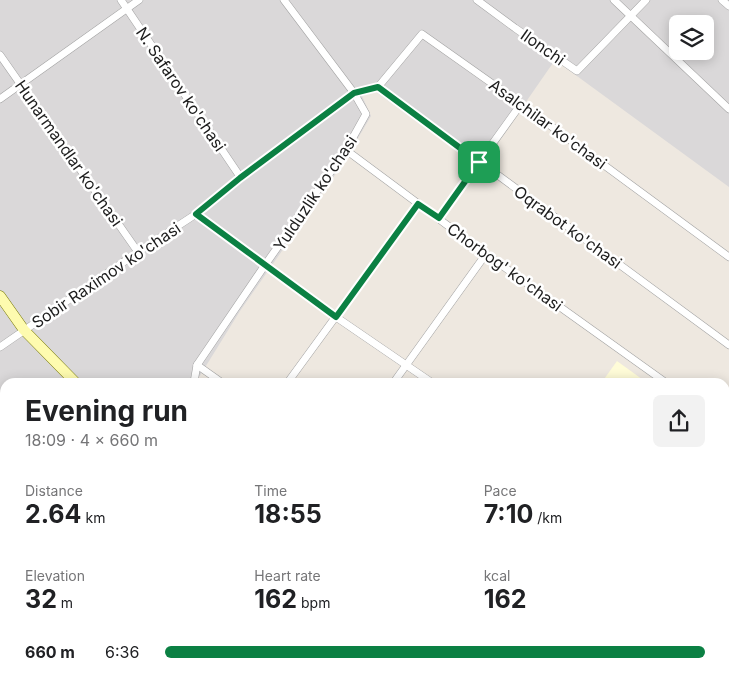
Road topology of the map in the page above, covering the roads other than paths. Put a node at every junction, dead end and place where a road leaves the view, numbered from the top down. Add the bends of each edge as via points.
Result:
1 (121, 0) edge
2 (139, 0) edge
3 (284, 0) edge
4 (477, 0) edge
5 (614, 0) edge
6 (646, 0) edge
7 (722, 0) edge
8 (729, 6) edge
9 (127, 8) junction
10 (630, 15) junction
11 (0, 54) edge
12 (21, 84) junction
13 (378, 87) junction
14 (354, 93) junction
15 (0, 99) edge
16 (521, 104) junction
17 (729, 109) edge
18 (346, 150) junction
19 (479, 162) junction
20 (240, 178) junction
21 (418, 204) junction
22 (196, 214) junction
23 (439, 218) junction
24 (138, 252) junction
25 (486, 254) junction
26 (729, 257) edge
27 (265, 265) junction
28 (0, 296) edge
29 (336, 317) junction
30 (24, 330) junction
31 (729, 345) edge
32 (0, 347) edge
33 (197, 365) junction
34 (406, 365) junction
35 (71, 378) edge
36 (195, 378) edge
37 (215, 378) edge
38 (291, 378) edge
39 (397, 378) edge
40 (425, 378) edge
41 (658, 378) edge

1 - 9 street, N. Safarov ko'chasi
2 - 9 street
3 - 14 street
4 - 10 street, Ilonchi via 577,71
5 - 10 street
6 - 10 street, Ilonchi
7 - 8 street
9 - 12 street
9 - 20 street, N. Safarov ko'chasi
10 - 17 street
11 - 12 street, Hunarmandlar ko'chasi
12 - 15 street
12 - 24 street, Hunarmandlar ko'chasi
13 - 14 street
13 - 16 street, Asalchilar ko'chasi via 422,34
13 - 19 street, Oqrabot ko'chasi
14 - 18 street, Yulduzlik ko'chasi via 366,114
14 - 20 street, Sobir Raximov ko'chasi
16 - 19 street
16 - 26 street, Asalchilar ko'chasi
18 - 21 street, Chorbog' ko'chasi
18 - 27 street, Yulduzlik ko'chasi
19 - 23 street
19 - 31 street, Oqrabot ko'chasi
20 - 22 street, Sobir Raximov ko'chasi
21 - 23 street, Chorbog' ko'chasi
21 - 29 street
22 - 24 street, Sobir Raximov ko'chasi
22 - 27 street
23 - 25 street, Chorbog' ko'chasi
24 - 30 street, Sobir Raximov ko'chasi
25 - 34 street
25 - 41 street, Chorbog' ko'chasi
27 - 29 street
27 - 33 street, Yulduzlik ko'chasi
28 - 30 main road
29 - 34 street
29 - 38 street
30 - 32 street, Sobir Raximov ko'chasi
30 - 35 main road
33 - 36 street
33 - 37 street
34 - 39 street
34 - 40 street

